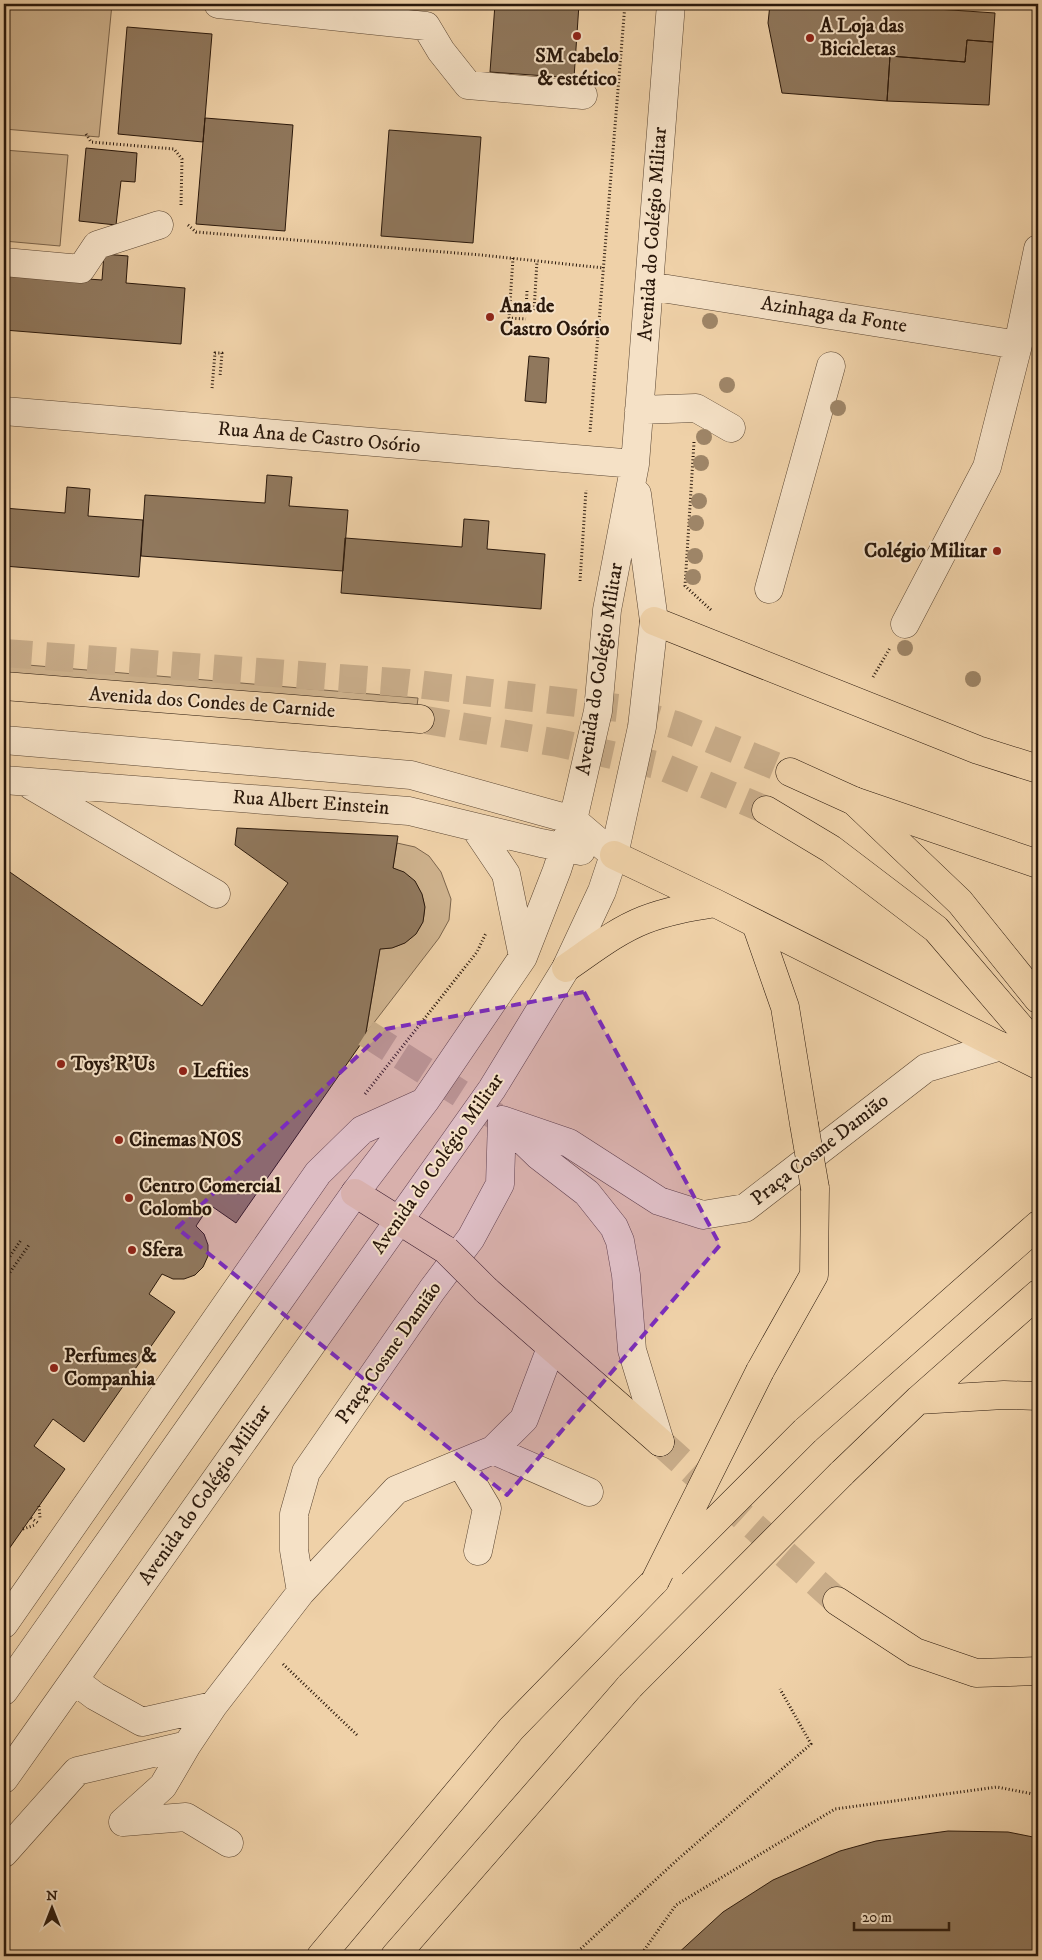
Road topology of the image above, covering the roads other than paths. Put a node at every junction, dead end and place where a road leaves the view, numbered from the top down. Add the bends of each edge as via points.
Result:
1 (218, 4) edge
2 (671, 4) edge
3 (336, 10) edge
4 (583, 95) dead end
5 (174, 218) road end
6 (1038, 249) edge
7 (4, 262) edge
8 (649, 286) junction
9 (1018, 345) junction
10 (832, 366) dead end
11 (639, 410) junction
12 (4, 411) edge
13 (731, 428) dead end
14 (635, 464) junction
15 (769, 589) dead end
16 (654, 621) junction
17 (905, 624) dead end
18 (4, 686) edge
19 (420, 719) tunnel mouth
20 (4, 740) edge
21 (1038, 769) edge
22 (790, 772) tunnel mouth
23 (15, 781) edge
24 (854, 801) junction
25 (766, 810) tunnel mouth
26 (573, 820) junction
27 (475, 828) junction
28 (564, 848) junction
29 (614, 855) junction
30 (1038, 864) edge
31 (216, 894) dead end
32 (715, 903) junction
33 (756, 924) junction
34 (523, 957) junction
35 (566, 968) junction
36 (1038, 999) edge
37 (1001, 1046) junction
38 (1038, 1048) edge
39 (1038, 1065) edge
40 (425, 1101) junction
41 (502, 1120) junction
42 (355, 1193) junction
43 (399, 1220) junction
44 (1038, 1225) edge
45 (1038, 1294) edge
46 (551, 1348) junction
47 (1038, 1396) edge
48 (918, 1400) junction
49 (660, 1442) joint
50 (492, 1450) junction
51 (461, 1464) junction
52 (589, 1492) dead end
53 (478, 1551) dead end
54 (655, 1581) junction
55 (301, 1592) junction
56 (13, 1593) edge
57 (837, 1601) tunnel mouth
58 (4, 1624) edge
59 (1038, 1671) edge
60 (74, 1680) junction
61 (4, 1691) edge
62 (213, 1706) junction
63 (187, 1745) junction
64 (4, 1779) edge
65 (229, 1843) dead end
66 (4, 1853) edge
67 (321, 1956) edge
68 (395, 1956) edge

1 - 3 street
2 - 8 street, Avenida do Colégio Militar
3 - 4 street via 426,26 468,85
5 - 7 street via 97,245 81,269
6 - 9 street
8 - 9 street, Azinhaga da Fonte
8 - 11 street, Avenida do Colégio Militar
9 - 17 street via 987,467
10 - 15 street
11 - 13 street via 696,408
11 - 14 street, Avenida do Colégio Militar
12 - 14 street, Rua Ana de Castro Osório
14 - 16 street, Avenida do Colégio Militar
14 - 26 street, Avenida do Colégio Militar via 607,610 598,711
16 - 21 main road via 978,750
16 - 29 street, Avenida do Colégio Militar via 642,727
18 - 19 main road, Avenida dos Condes de Carnide
20 - 26 street via 410,775
22 - 24 main road
23 - 27 street, Rua Albert Einstein via 409,811
23 - 31 street
24 - 30 main road
24 - 36 main road via 960,902
25 - 38 main road via 831,848 936,929
26 - 28 street, Avenida do Colégio Militar
26 - 29 street
27 - 28 street, Rua Albert Einstein
27 - 34 street via 506,874
28 - 29 street, Rua Albert Einstein
28 - 34 street, Avenida do Colégio Militar
29 - 32 main road
29 - 35 street, Avenida do Colégio Militar via 602,891
32 - 33 main road
32 - 35 main road via 643,920
33 - 37 main road
33 - 54 main road, bridge via 784,1007 815,1188 814,1275 760,1371
34 - 40 street, Avenida do Colégio Militar
35 - 43 street, Avenida do Colégio Militar via 492,1090
37 - 39 main road
37 - 41 street, Praça Cosme Damião via 926,1068 745,1208 703,1215 659,1201 569,1143
40 - 42 street, Avenida do Colégio Militar
40 - 56 street via 362,1130 318,1173
41 - 49 street via 539,1156 587,1193 614,1227 626,1275 632,1350
41 - 55 street, Praça Cosme Damião via 500,1184 471,1238 306,1472 294,1514 294,1550
42 - 43 main road
42 - 61 street, Avenida do Colégio Militar
43 - 46 main road, bridge via 446,1250
43 - 60 street, Avenida do Colégio Militar
44 - 54 main road, bridge via 805,1431
45 - 48 main road
46 - 49 main road
46 - 50 street via 524,1419
47 - 48 main road via 1004,1394
48 - 68 main road, bridge via 630,1686
50 - 51 street
50 - 52 street
51 - 53 street via 487,1508
51 - 55 street via 396,1490
54 - 67 main road via 511,1729
55 - 62 street
56 - 58 street
57 - 59 main road via 915,1652 976,1673
60 - 62 street via 95,1696 142,1722
60 - 64 street, Avenida do Colégio Militar
62 - 63 street
63 - 65 street via 163,1786 124,1822 186,1818
63 - 66 street via 76,1771

